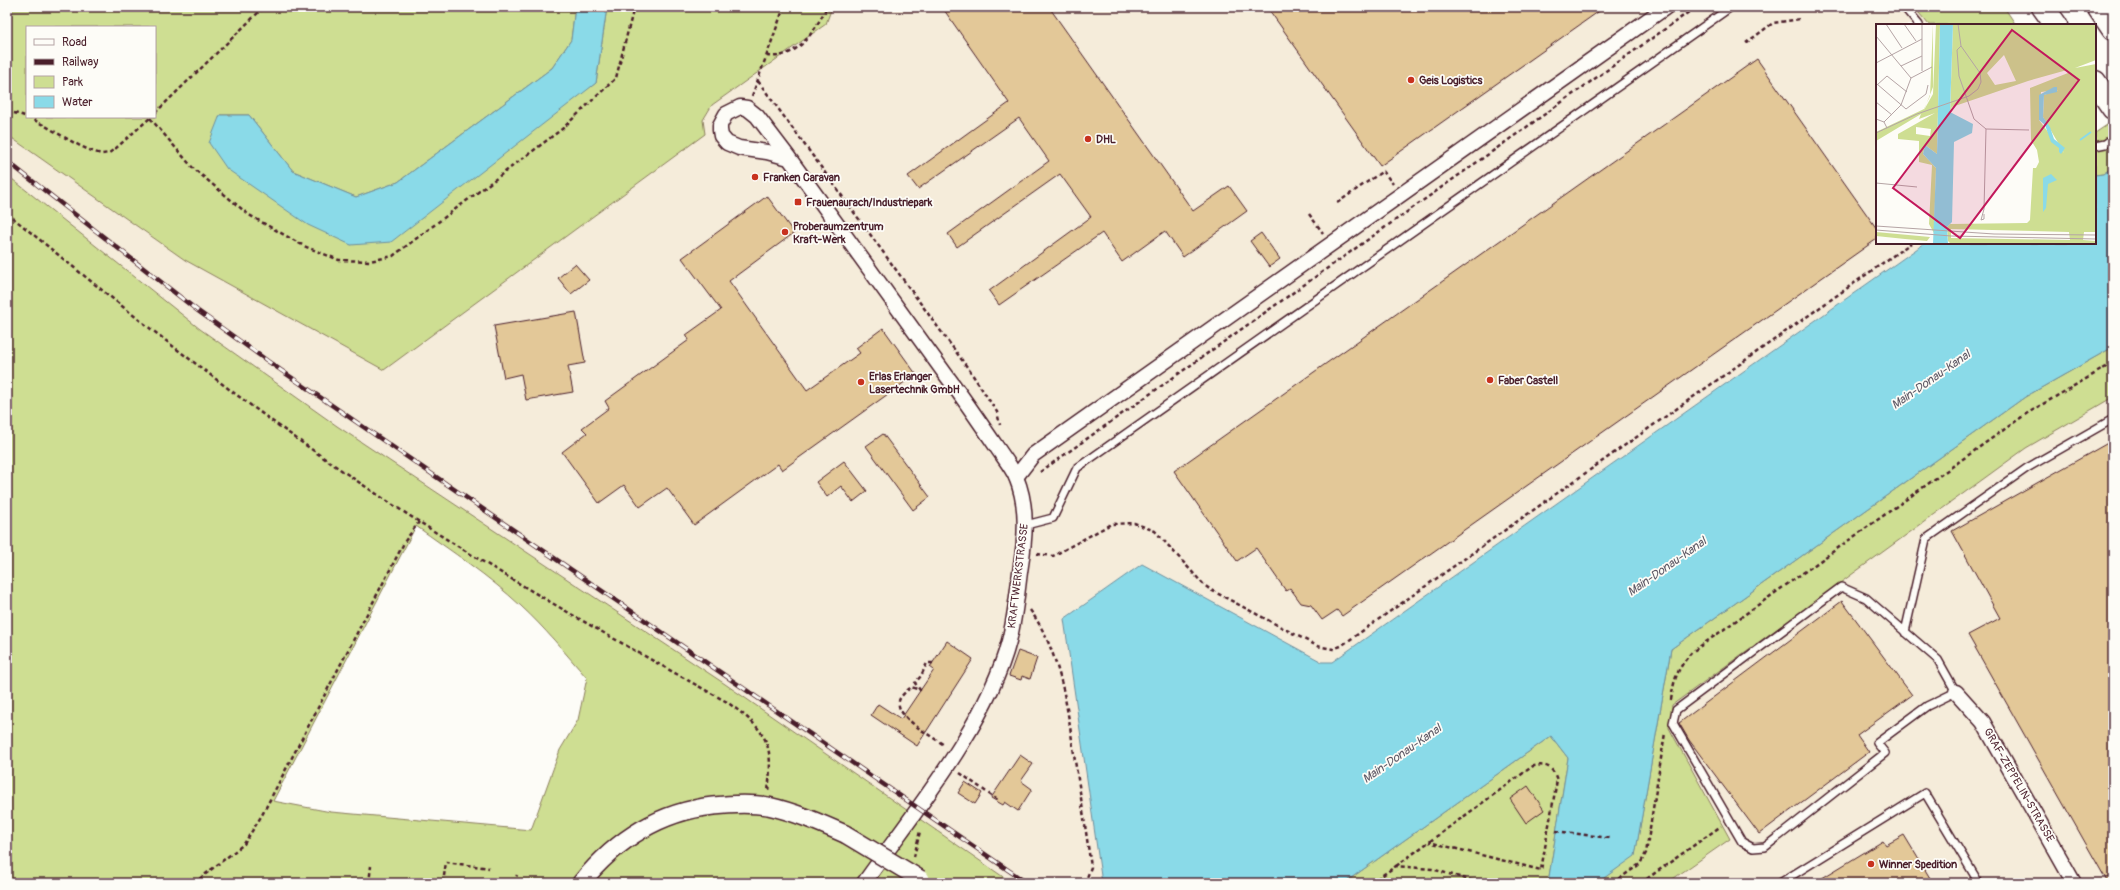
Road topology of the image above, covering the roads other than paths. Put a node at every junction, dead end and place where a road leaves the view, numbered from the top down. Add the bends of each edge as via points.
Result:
1 (1666, 7) edge
2 (1731, 7) edge
3 (1904, 7) edge
4 (2043, 7) edge
5 (2098, 7) edge
6 (1918, 24) edge
7 (2055, 24) edge
8 (2113, 28) edge
9 (2096, 83) edge
10 (2113, 108) edge
11 (2113, 138) edge
12 (2096, 146) edge
13 (789, 158) junction
14 (2113, 418) edge
15 (1016, 477) junction
16 (1026, 525) junction
17 (1905, 632) junction
18 (1956, 692) junction
19 (923, 881) edge
20 (581, 883) edge
21 (864, 883) edge
22 (1780, 883) edge
23 (1979, 883) edge
24 (2074, 883) edge

1 - 15 street via 1033,455
2 - 16 lane via 1077,468 1053,518
3 - 6 lane
4 - 7 highway
5 - 8 highway
9 - 10 highway
11 - 12 lane via 2105,144
13 - 13 street, KRAFTWERKSTRASSE via 752,111 740,107 726,114 720,130 727,143 739,148
13 - 15 street, KRAFTWERKSTRASSE via 969,406
14 - 17 lane via 2027,468 1926,539
15 - 16 street, KRAFTWERKSTRASSE
16 - 21 street, KRAFTWERKSTRASSE via 1009,641 976,718 955,754
17 - 18 lane via 1938,660
17 - 18 lane via 1866,598 1841,587 1676,710 1673,723 1742,842 1753,848 1765,847 1885,753 1878,743 1927,706
18 - 24 street, GRAF-ZEPPELIN-STRASSE via 1983,722
19 - 20 street, bridge via 845,834 812,819 766,806 721,805 685,810 651,823 624,840 599,861
22 - 23 lane via 1925,793

